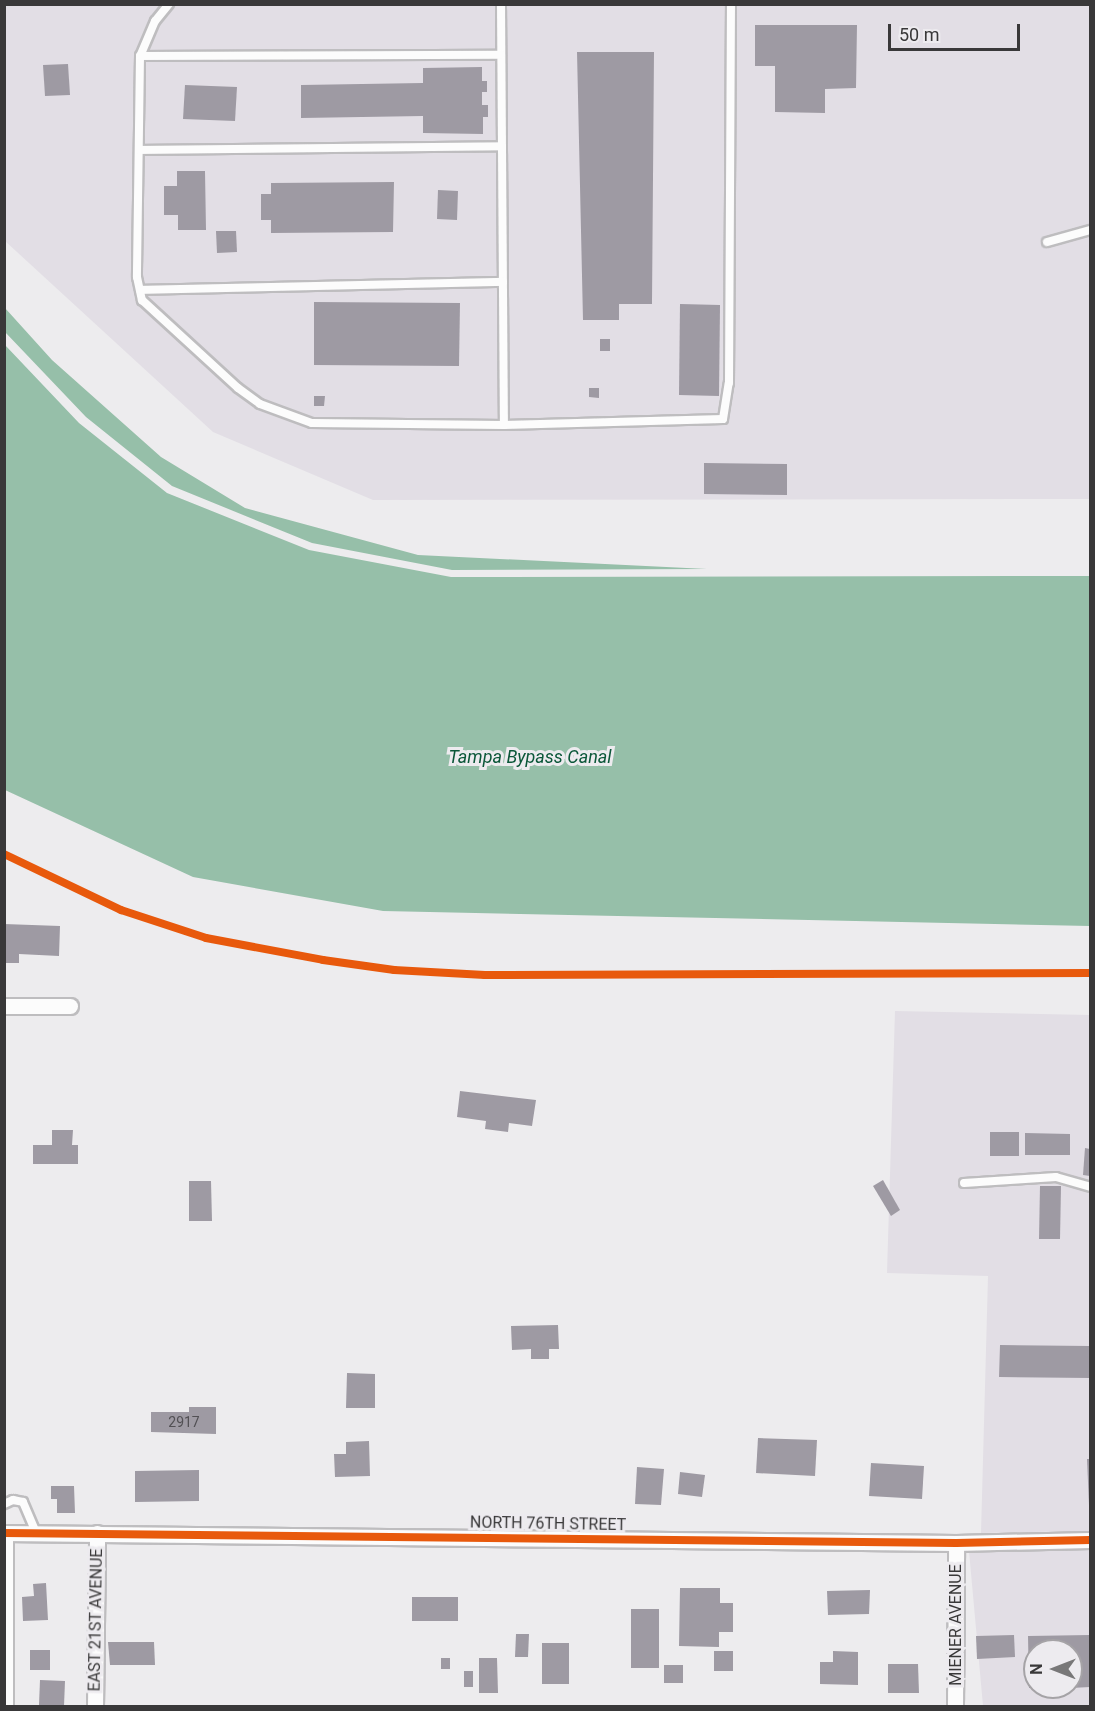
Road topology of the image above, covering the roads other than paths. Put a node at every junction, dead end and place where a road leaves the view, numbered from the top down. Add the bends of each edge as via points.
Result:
1 (169, 4) edge
2 (501, 4) edge
3 (731, 4) edge
4 (501, 54) junction
5 (140, 56) junction
6 (502, 146) junction
7 (138, 150) junction
8 (1090, 230) edge
9 (1047, 242) dead end
10 (503, 282) junction
11 (140, 290) junction
12 (504, 425) junction
13 (4, 1006) edge
14 (70, 1006) dead end
15 (964, 1183) dead end
16 (1090, 1187) edge
17 (4, 1503) edge
18 (5, 1533) edge
19 (36, 1533) junction
20 (97, 1533) junction
21 (1090, 1540) edge
22 (956, 1543) junction
23 (5, 1707) edge
24 (95, 1707) edge
25 (955, 1707) edge

1 - 5 lane via 155,21
2 - 4 lane
3 - 12 lane via 729,383 723,419
4 - 5 lane
4 - 6 lane
5 - 7 lane
6 - 7 lane
6 - 10 lane
7 - 11 lane
8 - 9 lane
10 - 11 lane
10 - 12 lane
11 - 12 lane via 142,300 260,404 312,423
13 - 14 street
15 - 16 lane via 1056,1176
17 - 19 lane via 23,1502
18 - 19 street, NORTH 76TH STREET
18 - 23 street
19 - 20 street, NORTH 76TH STREET
20 - 22 street, NORTH 76TH STREET
20 - 24 street, EAST 21ST AVENUE
21 - 22 street, NORTH 76TH STREET
22 - 25 street, MIENER AVENUE

